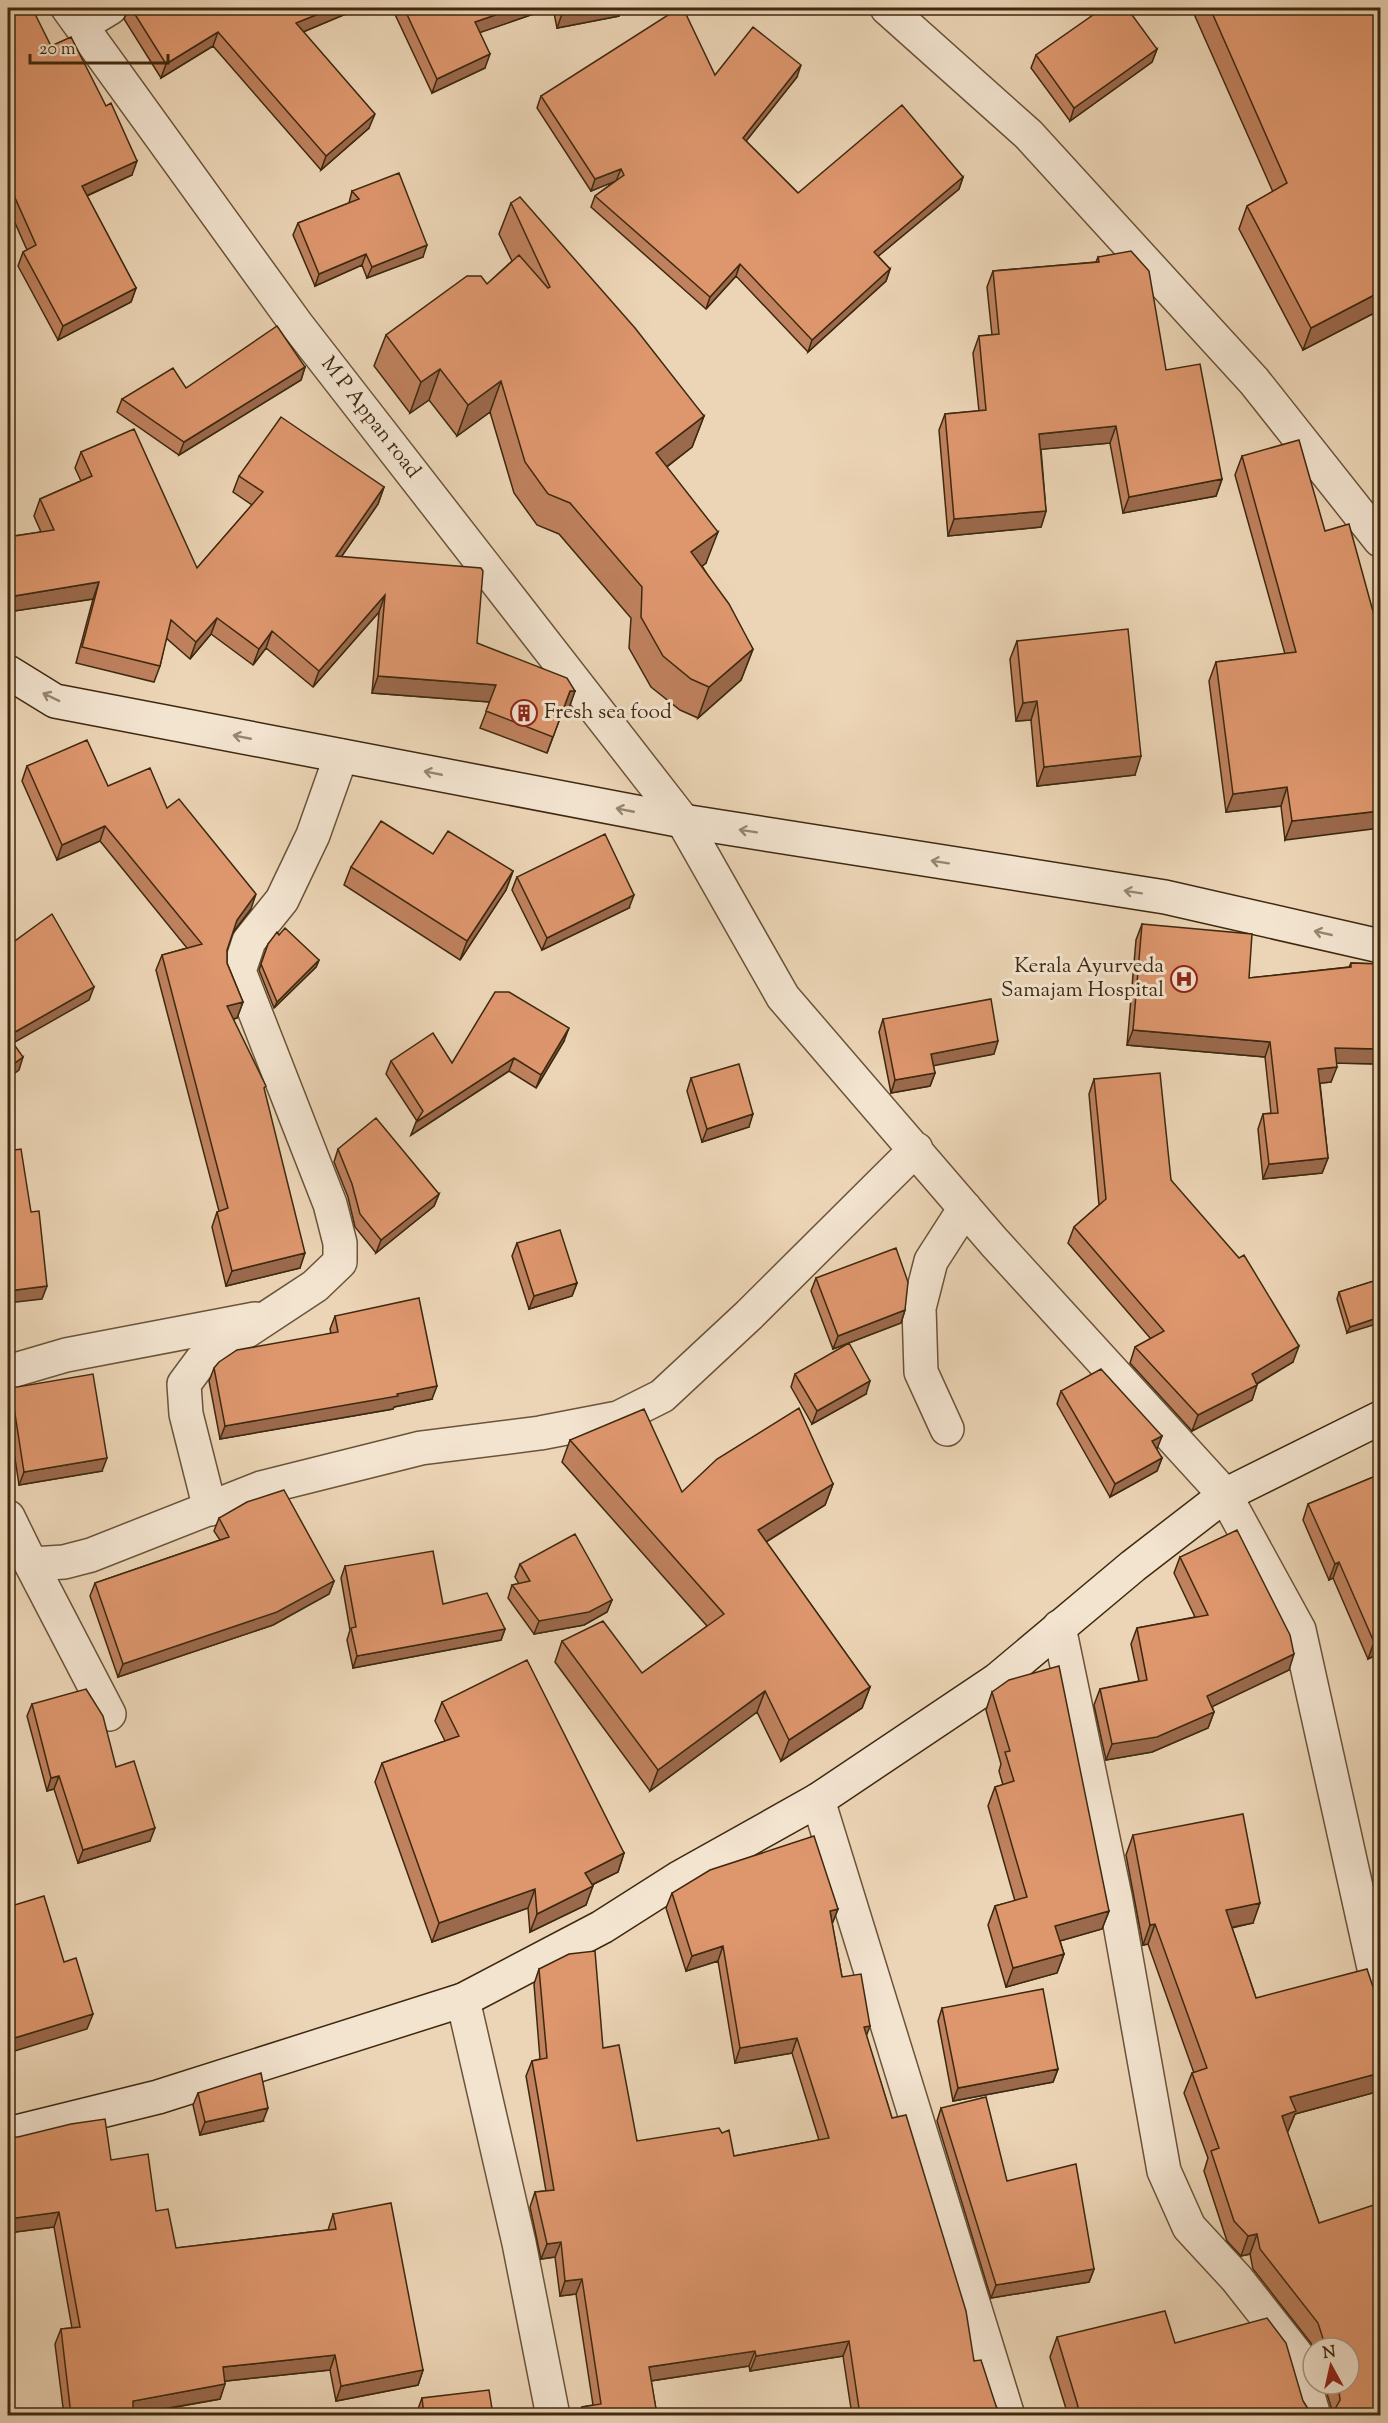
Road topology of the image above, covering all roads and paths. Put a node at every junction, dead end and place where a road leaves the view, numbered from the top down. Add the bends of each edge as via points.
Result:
1 (110, 8) edge
2 (887, 8) edge
3 (75, 16) edge
4 (1380, 540) edge
5 (8, 672) edge
6 (340, 756) junction
7 (682, 821) junction
8 (1380, 946) edge
9 (916, 1149) junction
10 (965, 1208) junction
11 (268, 1316) junction
12 (8, 1372) edge
13 (1380, 1418) edge
14 (947, 1429) dead end
15 (1225, 1495) junction
16 (210, 1509) junction
17 (15, 1542) edge
18 (1059, 1627) junction
19 (109, 1714) dead end
20 (818, 1800) junction
21 (1379, 1982) edge
22 (463, 2000) junction
23 (8, 2134) edge
24 (553, 2415) edge
25 (1008, 2415) edge
26 (1314, 2415) edge

1 - 3 street
2 - 4 street via 1036,143 1254,381
3 - 7 street, M P Appan road via 297,325
6 -> 5 street via 55,701
7 -> 6 street
6 - 11 street via 313,835 282,900 249,941 239,971 330,1204 340,1243 340,1262 315,1286
8 -> 7 street via 1165,897
7 - 9 street, M P Appan road via 783,997
9 - 10 street, M P Appan road
9 - 16 street via 662,1396 627,1414 540,1433 421,1448 261,1488
10 - 14 street via 931,1261 919,1308 921,1372
10 - 15 street, M P Appan road
11 - 12 street via 66,1355
11 - 16 street via 201,1361 184,1384 186,1414
13 - 15 street
15 - 18 street
15 - 21 street, M P Appan road via 1299,1630
16 - 17 street via 64,1562
17 - 19 street
18 - 20 street via 998,1680
18 - 26 street via 1115,1896 1164,2171 1189,2227 1237,2279 1296,2354
20 - 22 street via 679,1878 602,1927
20 - 25 street
22 - 23 street via 158,2097
22 - 24 street via 519,2243

